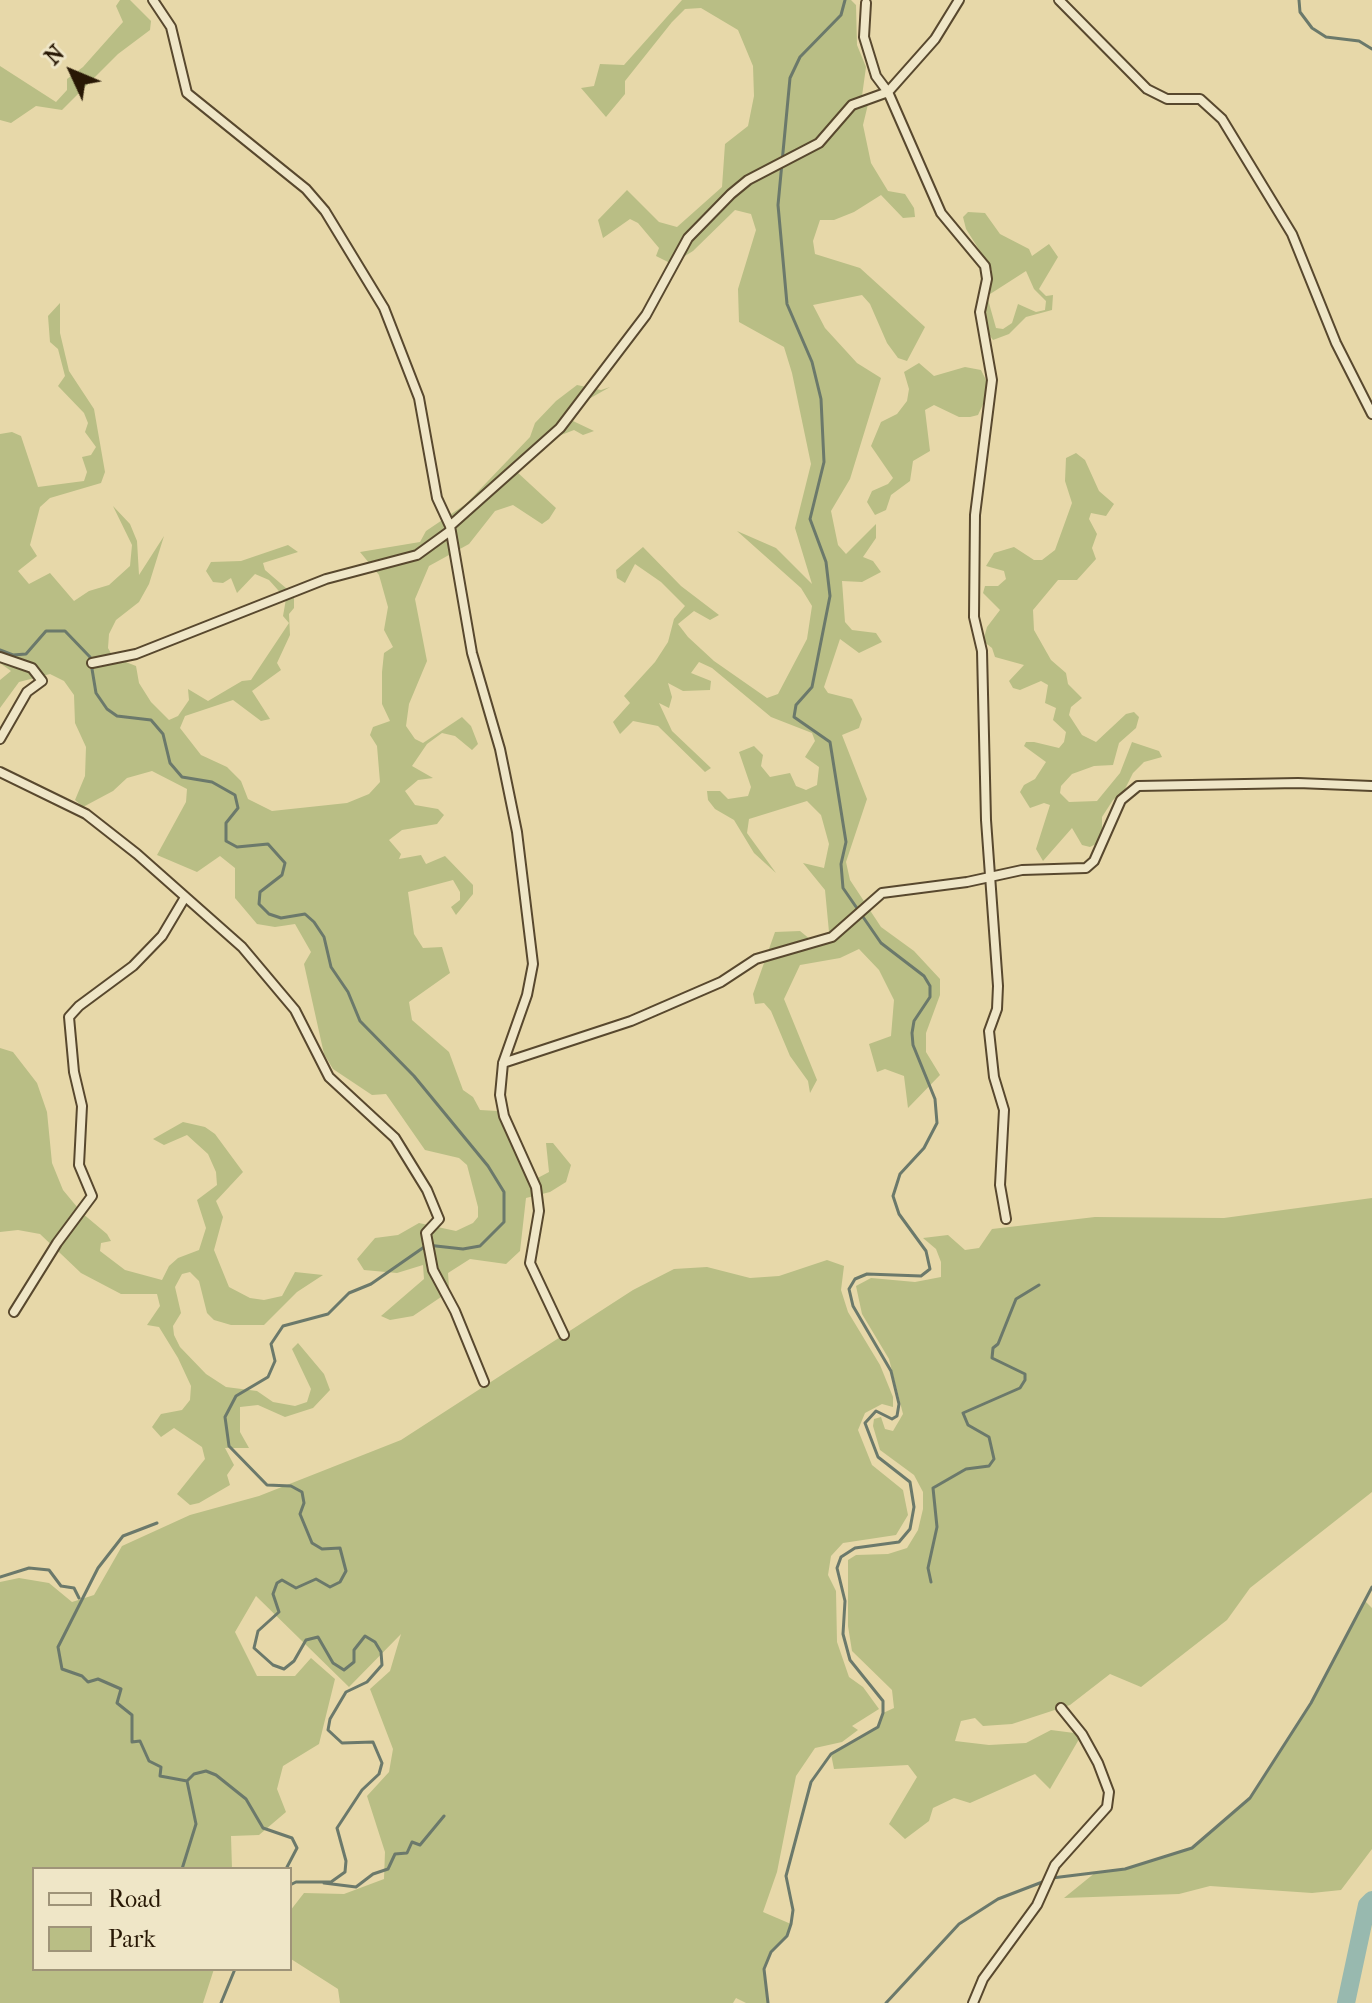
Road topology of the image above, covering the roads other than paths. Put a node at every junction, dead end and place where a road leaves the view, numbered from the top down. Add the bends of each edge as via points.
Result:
1 (153, 0) edge
2 (959, 0) edge
3 (1059, 0) edge
4 (866, 3) dead end
5 (888, 92) junction
6 (1372, 414) edge
7 (450, 529) junction
8 (0, 657) edge
9 (92, 663) dead end
10 (0, 739) edge
11 (0, 772) edge
12 (1372, 786) edge
13 (991, 877) junction
14 (184, 899) junction
15 (503, 1063) junction
16 (1006, 1219) dead end
17 (14, 1312) dead end
18 (564, 1335) dead end
19 (484, 1382) dead end
20 (1061, 1708) dead end
21 (973, 2003) edge

1 - 7 street via 171,27 187,93 306,189 384,308 419,398 437,498
2 - 5 street via 935,39
3 - 6 street via 1147,89 1158,97 1200,99 1222,119 1292,234 1336,343
4 - 5 street via 864,37 876,76
5 - 7 street via 852,105 819,143 731,194 688,238 646,315 560,428
5 - 13 street via 941,213 985,266 987,279 980,312 992,380 975,515 974,617 982,651
7 - 9 street via 417,555 326,579 136,654
7 - 15 street via 472,653 517,832 533,964
8 - 10 street via 32,668 42,681 27,692
11 - 14 street via 86,814
12 - 13 street via 1138,786 1121,800 1086,868 1022,870
13 - 15 street via 882,893 832,937 756,959 721,982 631,1021
13 - 16 street via 998,986 989,1031 1004,1110 1000,1185
14 - 17 street via 162,936 133,966 69,1017 82,1106 79,1165 92,1196
14 - 19 street via 242,947 305,1025 329,1077 395,1138 439,1219 426,1233 433,1270
15 - 18 street via 504,1116 536,1187 539,1211 530,1263
20 - 21 street via 1098,1763 1109,1792 1107,1807 1055,1865 1037,1905 983,1979

